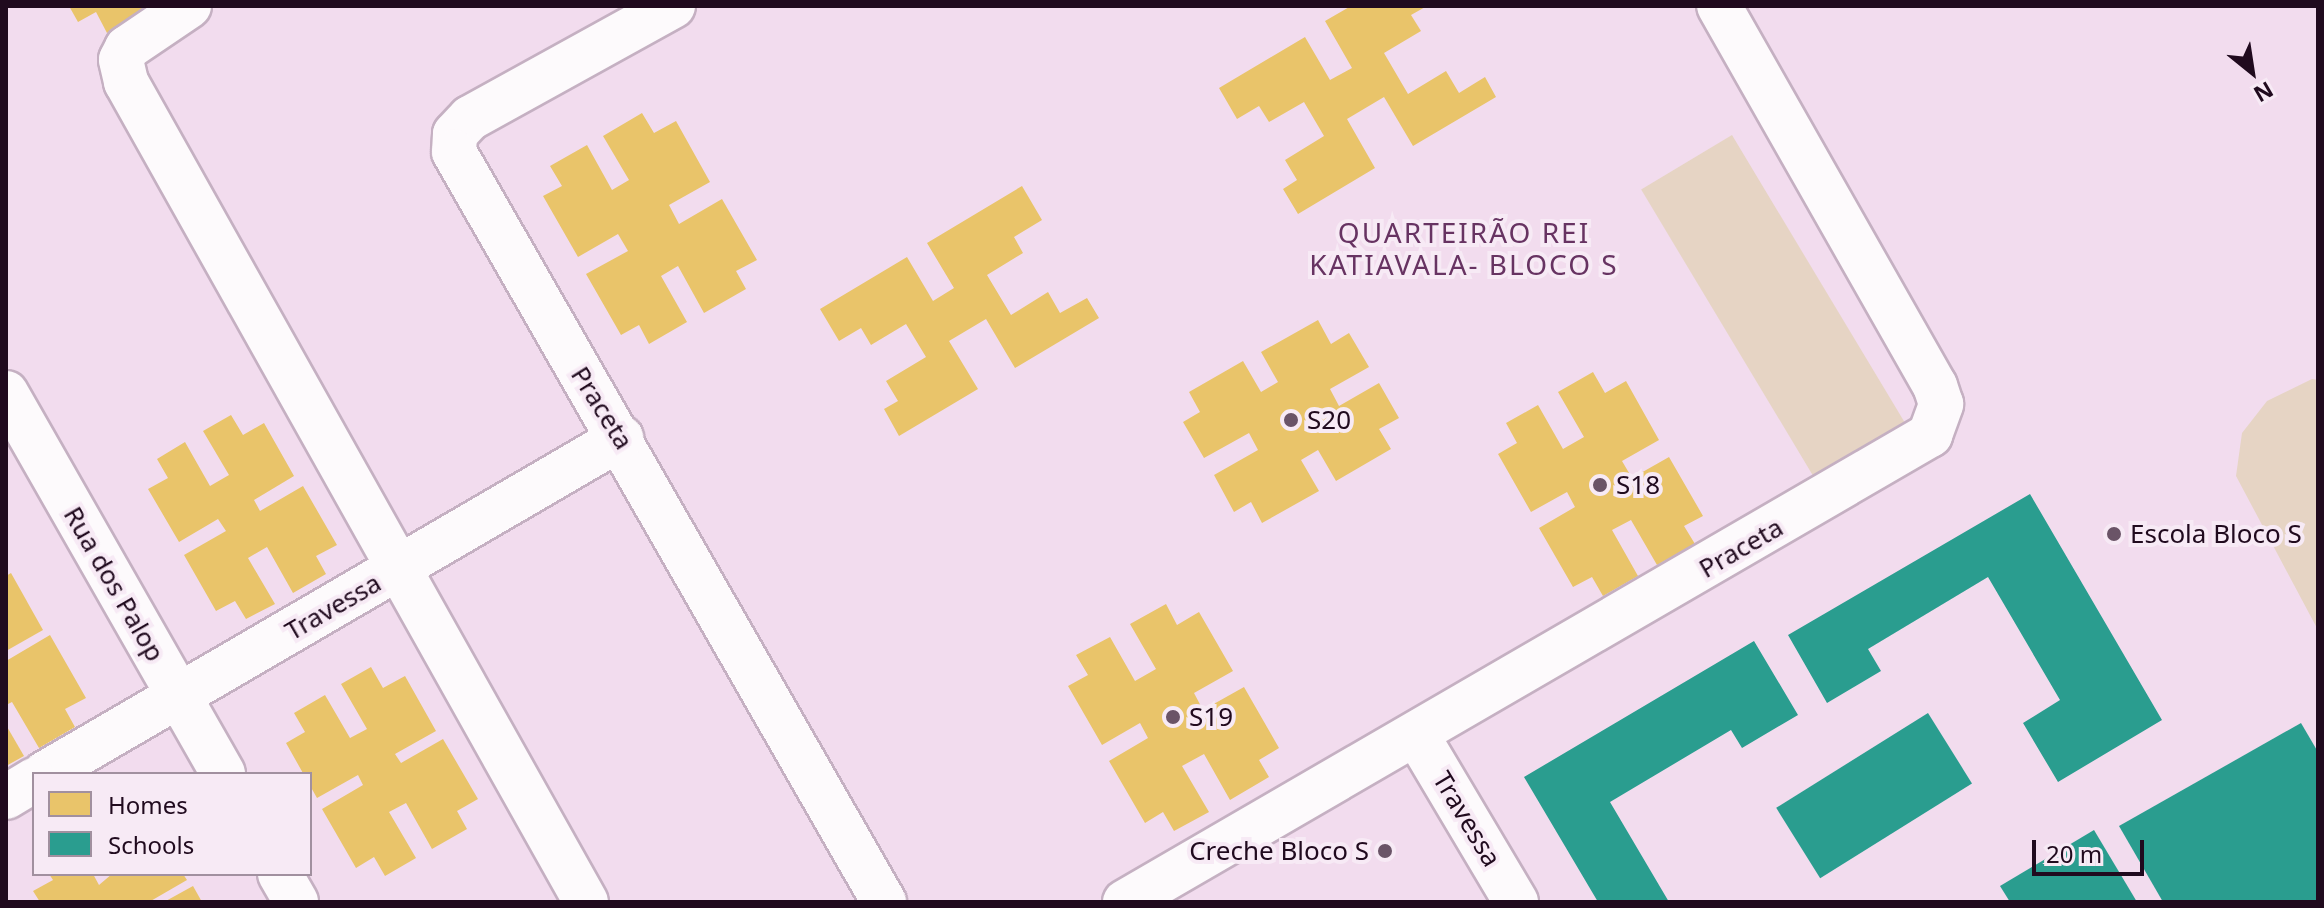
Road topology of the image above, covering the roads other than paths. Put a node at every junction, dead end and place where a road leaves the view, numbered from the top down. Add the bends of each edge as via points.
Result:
1 (189, 6) edge
2 (673, 6) edge
3 (1719, 6) edge
4 (6, 393) edge
5 (621, 438) junction
6 (397, 571) junction
7 (178, 694) junction
8 (1418, 737) junction
9 (47, 772) edge
10 (222, 772) edge
11 (32, 781) edge
12 (6, 797) edge
13 (281, 876) edge
14 (296, 902) edge
15 (586, 902) edge
16 (884, 902) edge
17 (1125, 902) edge
18 (1516, 902) edge

1 - 6 street via 136,38 122,71
2 - 5 street, Praceta via 470,118 455,134 458,167
3 - 8 street, Praceta via 1935,386 1938,420 1914,448
4 - 7 street, Rua dos Palop
5 - 6 street, Travessa
5 - 16 street, Praceta
6 - 7 street, Travessa
6 - 15 street
7 - 9 street, Travessa
7 - 10 street, Rua dos Palop
8 - 17 street, Praceta
8 - 18 street, Travessa
11 - 12 street
13 - 14 street

